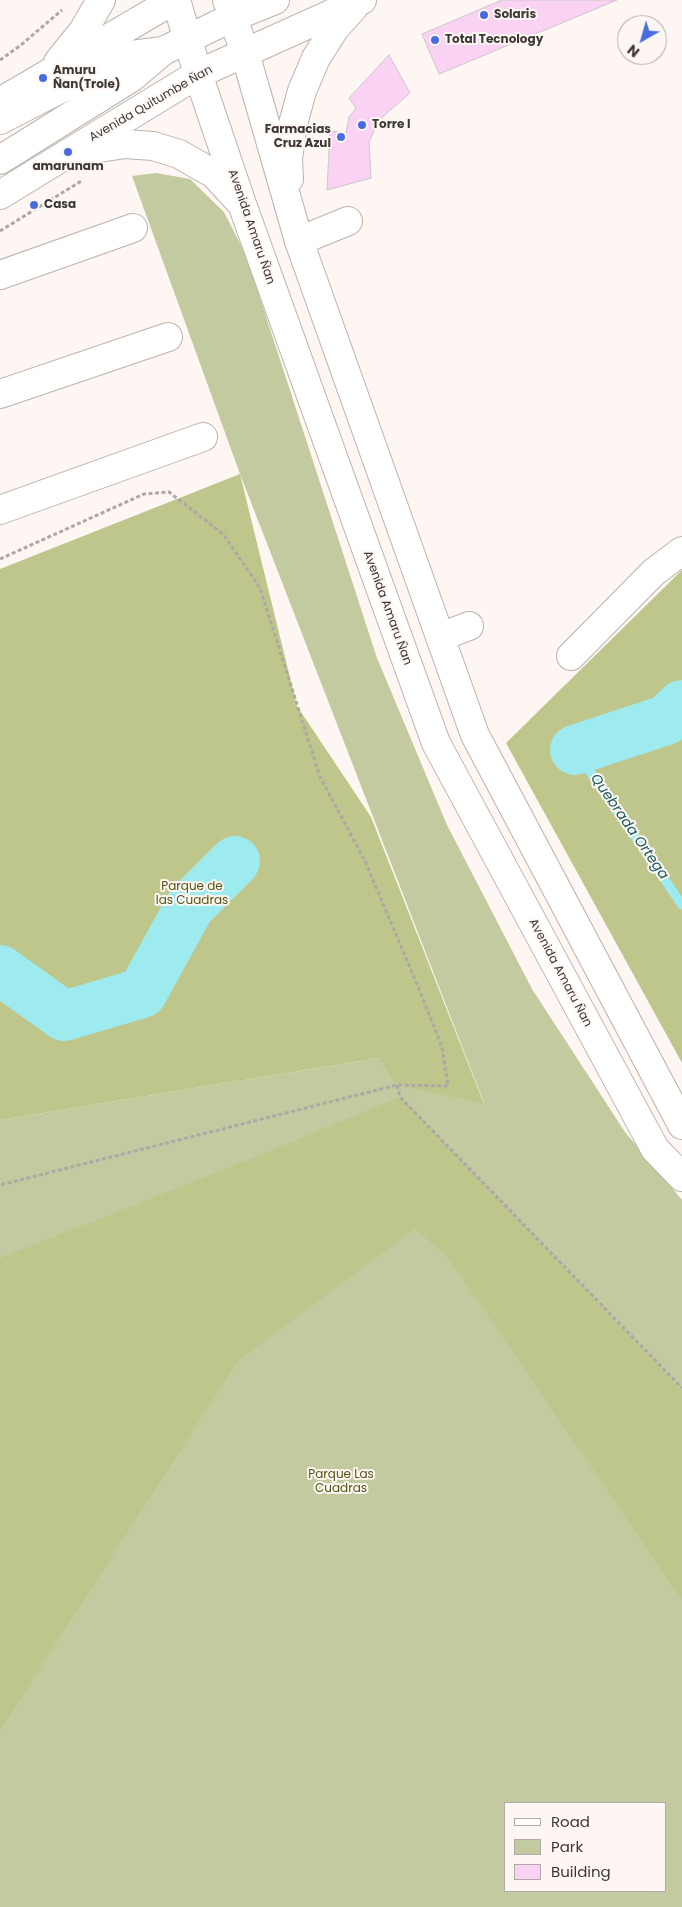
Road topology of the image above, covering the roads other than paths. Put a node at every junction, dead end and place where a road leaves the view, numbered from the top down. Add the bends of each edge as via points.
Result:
1 (101, 0) edge
2 (175, 0) edge
3 (275, 0) edge
4 (360, 1) edge
5 (230, 9) edge
6 (188, 39) junction
7 (163, 51) junction
8 (245, 53) junction
9 (198, 74) junction
10 (43, 78) junction
11 (0, 102) edge
12 (0, 120) edge
13 (68, 152) junction
14 (0, 160) edge
15 (0, 195) edge
16 (242, 204) junction
17 (348, 220) dead end
18 (132, 228) dead end
19 (297, 234) junction
20 (0, 275) edge
21 (168, 337) dead end
22 (2, 387) edge
23 (203, 437) dead end
24 (0, 510) edge
25 (682, 551) edge
26 (469, 626) dead end
27 (440, 637) junction
28 (571, 656) dead end
29 (682, 1125) edge
30 (682, 1177) edge

1 - 10 main road via 83,31
2 - 6 main road, Avenida Amaru Ñan
2 - 10 main road
3 - 5 main road
4 - 8 main road, Avenida Quitumbe Ñan
4 - 19 main road via 335,28 316,58 293,124 288,159 289,194
5 - 6 main road
5 - 8 main road
6 - 7 main road
6 - 9 main road, Avenida Amaru Ñan
7 - 12 main road via 124,56
7 - 14 main road via 131,78
8 - 9 main road, Avenida Quitumbe Ñan
8 - 19 main road
9 - 13 main road, Avenida Quitumbe Ñan
9 - 16 main road, Avenida Amaru Ñan
10 - 11 main road
13 - 15 main road, Avenida Quitumbe Ñan
13 - 16 main road via 124,144 153,146 179,154 214,174
16 - 30 main road, Avenida Amaru Ñan via 436,743 655,1150
17 - 19 main road
18 - 20 main road
19 - 27 main road
21 - 22 main road
23 - 24 main road
25 - 28 main road via 654,572
26 - 27 main road
27 - 29 main road via 475,735

